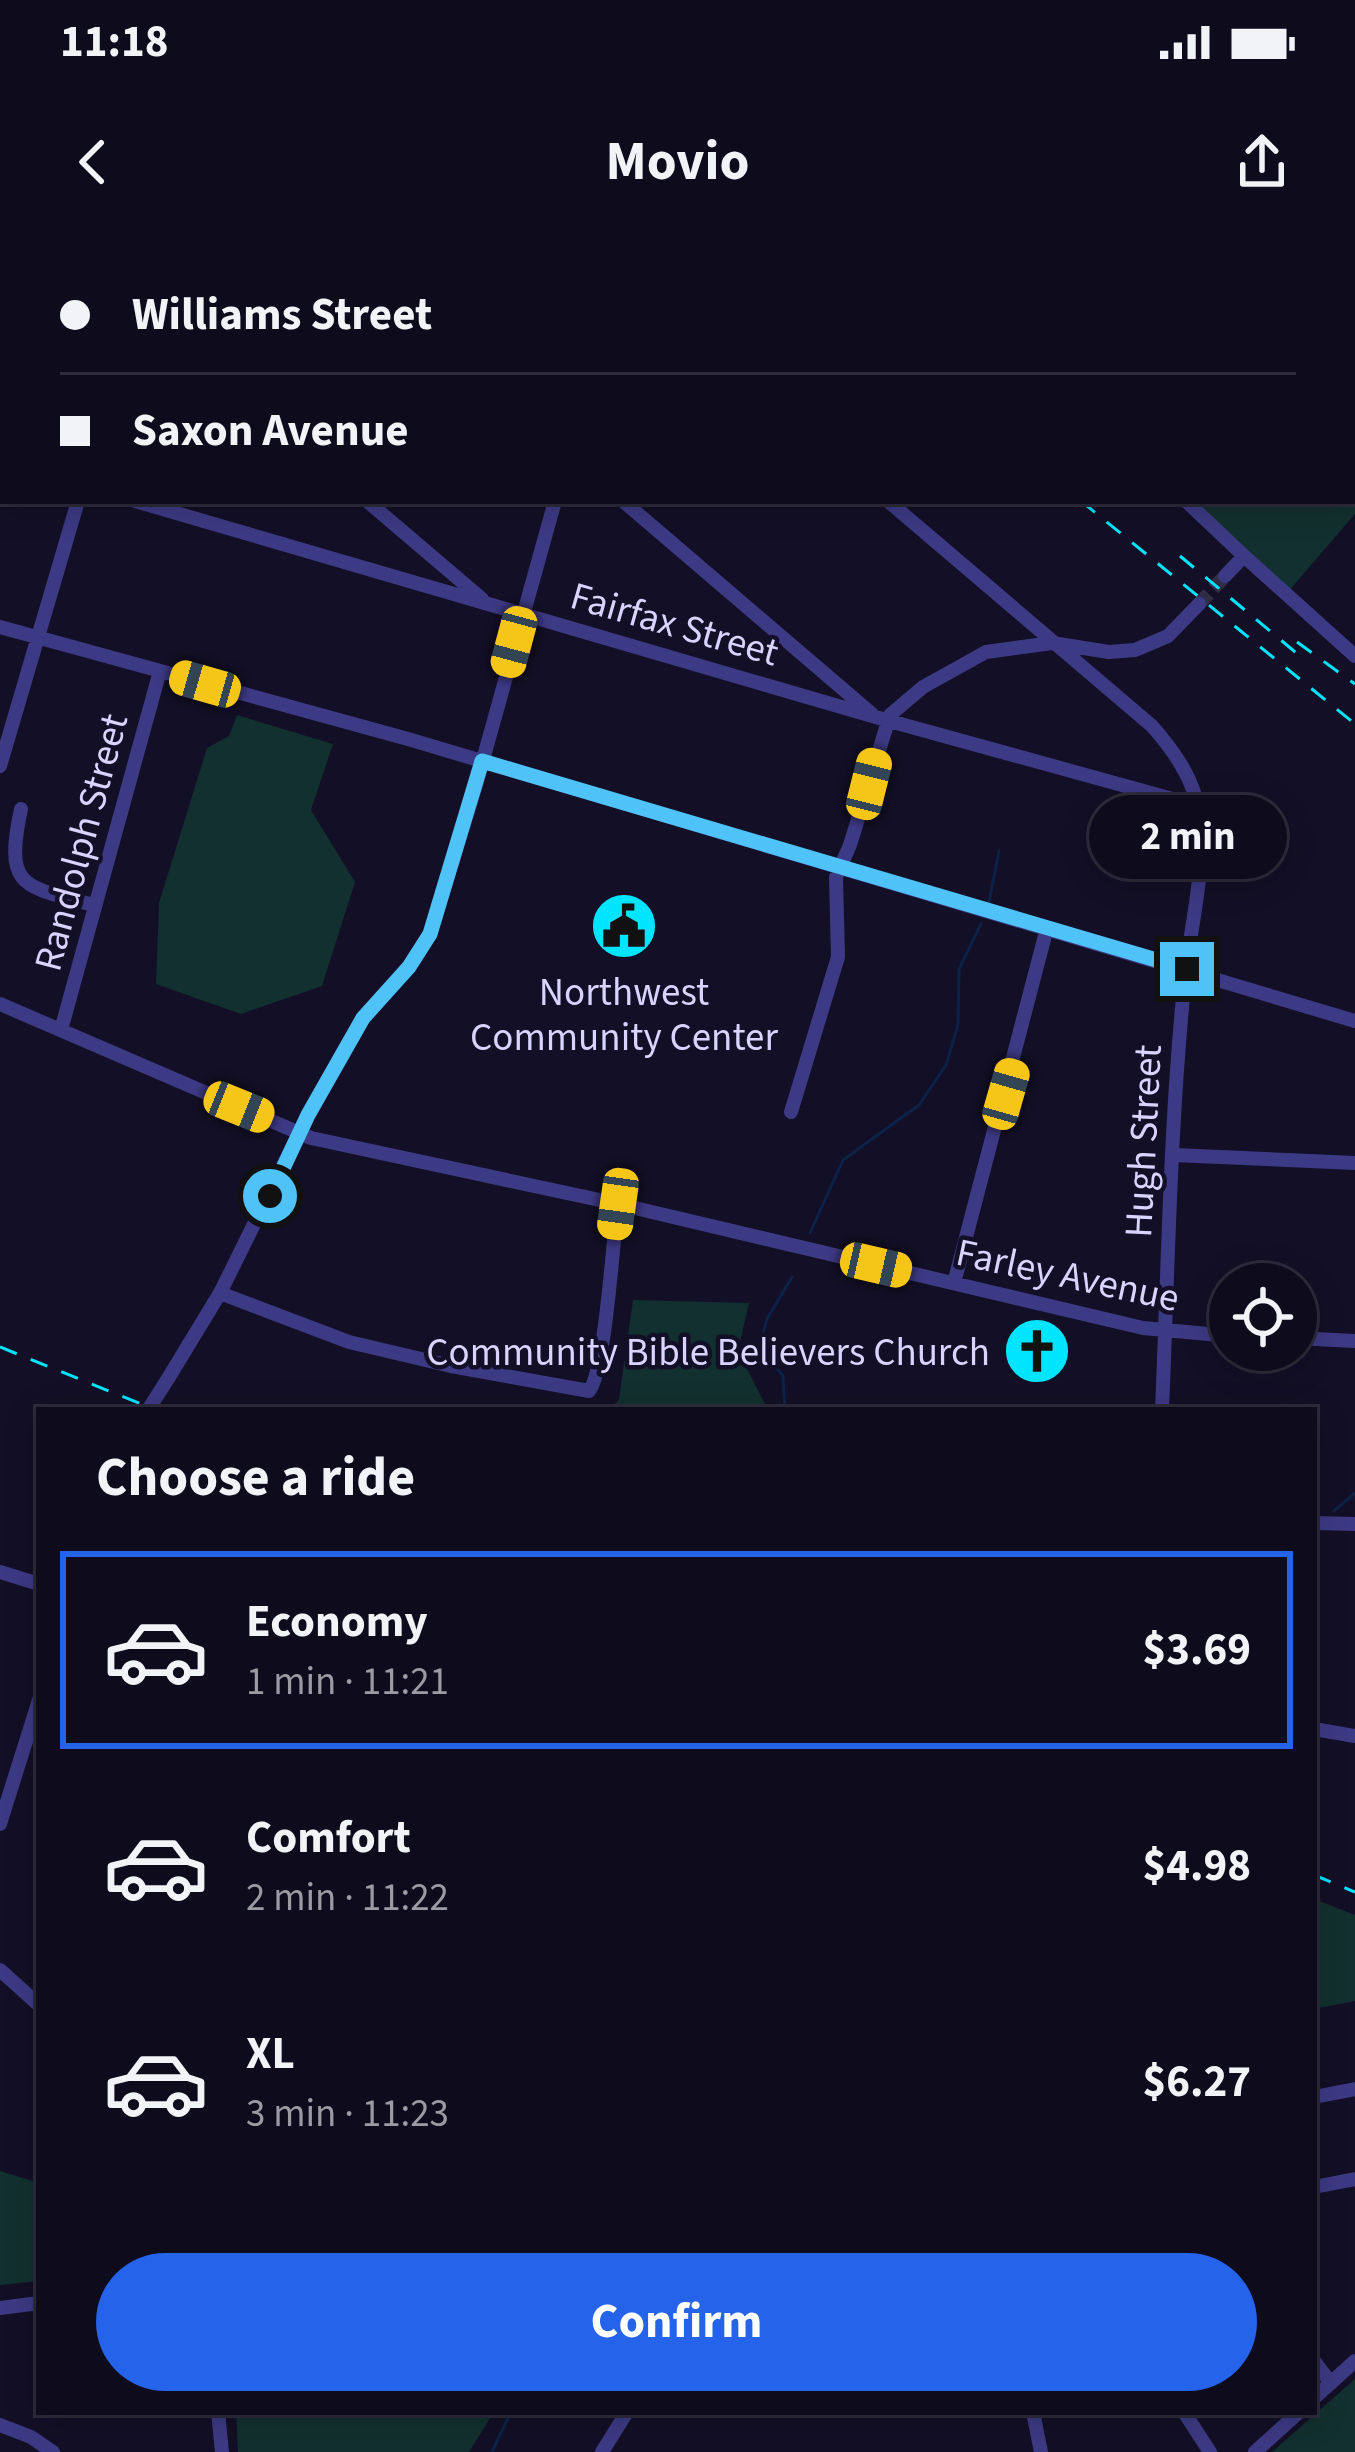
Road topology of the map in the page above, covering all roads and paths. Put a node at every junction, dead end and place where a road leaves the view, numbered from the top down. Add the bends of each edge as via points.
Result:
1 (77, 504) edge
2 (145, 504) edge
3 (371, 504) edge
4 (554, 504) edge
5 (627, 504) edge
6 (892, 504) edge
7 (1189, 504) edge
8 (1244, 556) junction
9 (1225, 576) tunnel mouth
10 (486, 602) junction
11 (1199, 604) tunnel mouth
12 (522, 613) junction
13 (0, 627) edge
14 (39, 637) junction
15 (1058, 644) junction
16 (1355, 656) edge
17 (160, 671) junction
18 (881, 719) junction
19 (482, 761) junction
20 (0, 766) edge
21 (1198, 806) junction
22 (21, 809) dead end
23 (841, 868) junction
24 (93, 905) junction
25 (1047, 928) junction
26 (1187, 969) junction
27 (0, 1004) edge
28 (1355, 1021) edge
29 (61, 1030) junction
30 (791, 1112) dead end
31 (298, 1134) junction
32 (1174, 1155) junction
33 (1355, 1163) edge
34 (618, 1204) junction
35 (954, 1283) junction
36 (220, 1293) junction
37 (1166, 1333) junction
38 (1209, 1335) edge
39 (1317, 1339) edge
40 (1355, 1341) edge
41 (150, 1407) edge
42 (1162, 1407) edge
43 (1317, 1523) edge
44 (1355, 1524) edge
45 (0, 1573) edge
46 (36, 1582) edge
47 (36, 1710) edge
48 (1317, 1730) edge
49 (1355, 1736) edge
50 (0, 1824) edge
51 (0, 1970) edge
52 (36, 2002) edge
53 (1355, 2089) edge
54 (1317, 2096) edge
55 (1355, 2179) edge
56 (1317, 2186) edge
57 (36, 2303) edge
58 (0, 2308) edge
59 (1355, 2361) edge
60 (1317, 2365) edge
61 (1331, 2383) junction
62 (1317, 2395) edge
63 (218, 2415) edge
64 (625, 2415) edge
65 (1034, 2415) edge
66 (1186, 2415) edge
67 (1295, 2415) edge
68 (0, 2426) edge
69 (53, 2452) edge
70 (222, 2452) edge
71 (602, 2452) edge
72 (1041, 2452) edge
73 (1210, 2452) edge
74 (1256, 2452) edge

1 - 14 street
2 - 10 street, Fairfax Street
3 - 10 street
4 - 12 street
5 - 18 street
6 - 15 street, Hugh Street
7 - 8 street
8 - 9 street
8 - 16 street
10 - 12 street, Fairfax Street
11 - 15 street via 1145,648
12 - 18 street, Fairfax Street
12 - 19 street
13 - 14 street
14 - 17 street
14 - 20 street
15 - 18 street via 1008,646 969,659
15 - 21 street, Hugh Street via 1165,740
17 - 19 street
17 - 24 street, Randolph Street
18 - 21 street, Fairfax Street
18 - 23 street
19 - 23 street
19 - 31 street via 430,934 363,1018
21 - 26 street, Hugh Street
22 - 24 street via 12,850 17,871 30,888
23 - 25 street
23 - 30 street via 838,957
24 - 29 street, Randolph Street
25 - 26 street
25 - 35 street
26 - 28 street
26 - 32 street, Hugh Street
27 - 29 street, Farley Avenue
29 - 31 street, Farley Avenue
31 - 34 street, Farley Avenue
31 - 36 street
32 - 33 street
32 - 37 street, Hugh Street
34 - 35 street, Farley Avenue
34 - 36 street via 606,1322 589,1391 349,1342
35 - 37 street, Farley Avenue
36 - 41 street, bridge
37 - 38 street, Farley Avenue
37 - 42 street, Hugh Street
39 - 40 street
43 - 44 street
45 - 46 street
47 - 50 street
48 - 49 street
51 - 52 street
53 - 54 street
55 - 56 street
57 - 58 street
59 - 61 street
60 - 61 street
61 - 62 street
63 - 70 street
64 - 71 street
65 - 72 street
66 - 73 street
67 - 74 street
68 - 69 street

